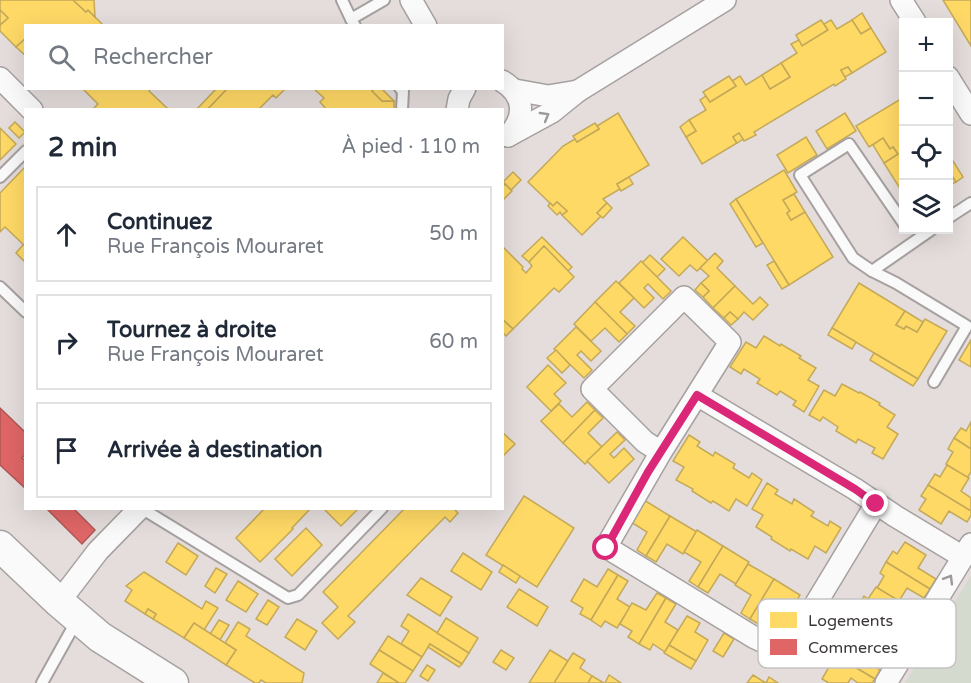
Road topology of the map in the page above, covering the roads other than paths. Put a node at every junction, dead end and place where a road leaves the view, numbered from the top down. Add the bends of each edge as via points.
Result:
1 (342, 0) edge
2 (384, 0) edge
3 (411, 0) edge
4 (725, 0) edge
5 (901, 0) edge
6 (912, 18) edge
7 (353, 22) edge
8 (425, 24) edge
9 (0, 78) edge
10 (953, 85) edge
11 (509, 86) edge
12 (402, 90) edge
13 (452, 90) edge
14 (464, 90) edge
15 (578, 91) junction
16 (30, 108) edge
17 (402, 108) edge
18 (456, 108) edge
19 (457, 108) edge
20 (971, 114) edge
21 (505, 137) edge
22 (24, 153) edge
23 (0, 177) edge
24 (971, 203) edge
25 (953, 215) edge
26 (899, 218) edge
27 (910, 234) edge
28 (924, 234) edge
29 (914, 240) junction
30 (872, 271) junction
31 (0, 286) edge
32 (24, 310) edge
33 (934, 382) dead end
34 (697, 395) junction
35 (661, 452) junction
36 (876, 504) junction
37 (380, 510) edge
38 (133, 513) edge
39 (0, 546) edge
40 (967, 550) edge
41 (819, 599) edge
42 (937, 599) edge
43 (68, 611) junction
44 (758, 640) edge
45 (895, 668) edge
46 (42, 683) edge
47 (173, 683) edge
48 (886, 683) edge

1 - 7 lane
2 - 7 lane
3 - 8 street
4 - 15 street
5 - 6 street
9 - 16 street
10 - 20 street
11 - 15 street via 548,96
11 - 21 street via 520,102 521,115 517,127
12 - 17 lane
13 - 18 street
14 - 19 street
21 -> 15 street via 552,112
22 - 23 lane
24 - 25 lane
26 - 30 lane via 849,144 800,175 853,258
27 - 29 lane
28 - 29 lane
29 - 30 lane
30 - 33 lane via 967,326
31 - 32 lane
34 - 35 street
34 - 35 street via 730,342 684,297 592,389 645,442
34 - 36 street
35 - 44 street via 606,548
36 - 40 street
36 - 41 street
37 - 38 lane via 298,595 288,598
38 - 43 street via 98,551
39 - 43 main road
42 -> 40 street
43 - 46 lane
43 - 47 main road via 100,637
48 -> 45 street

